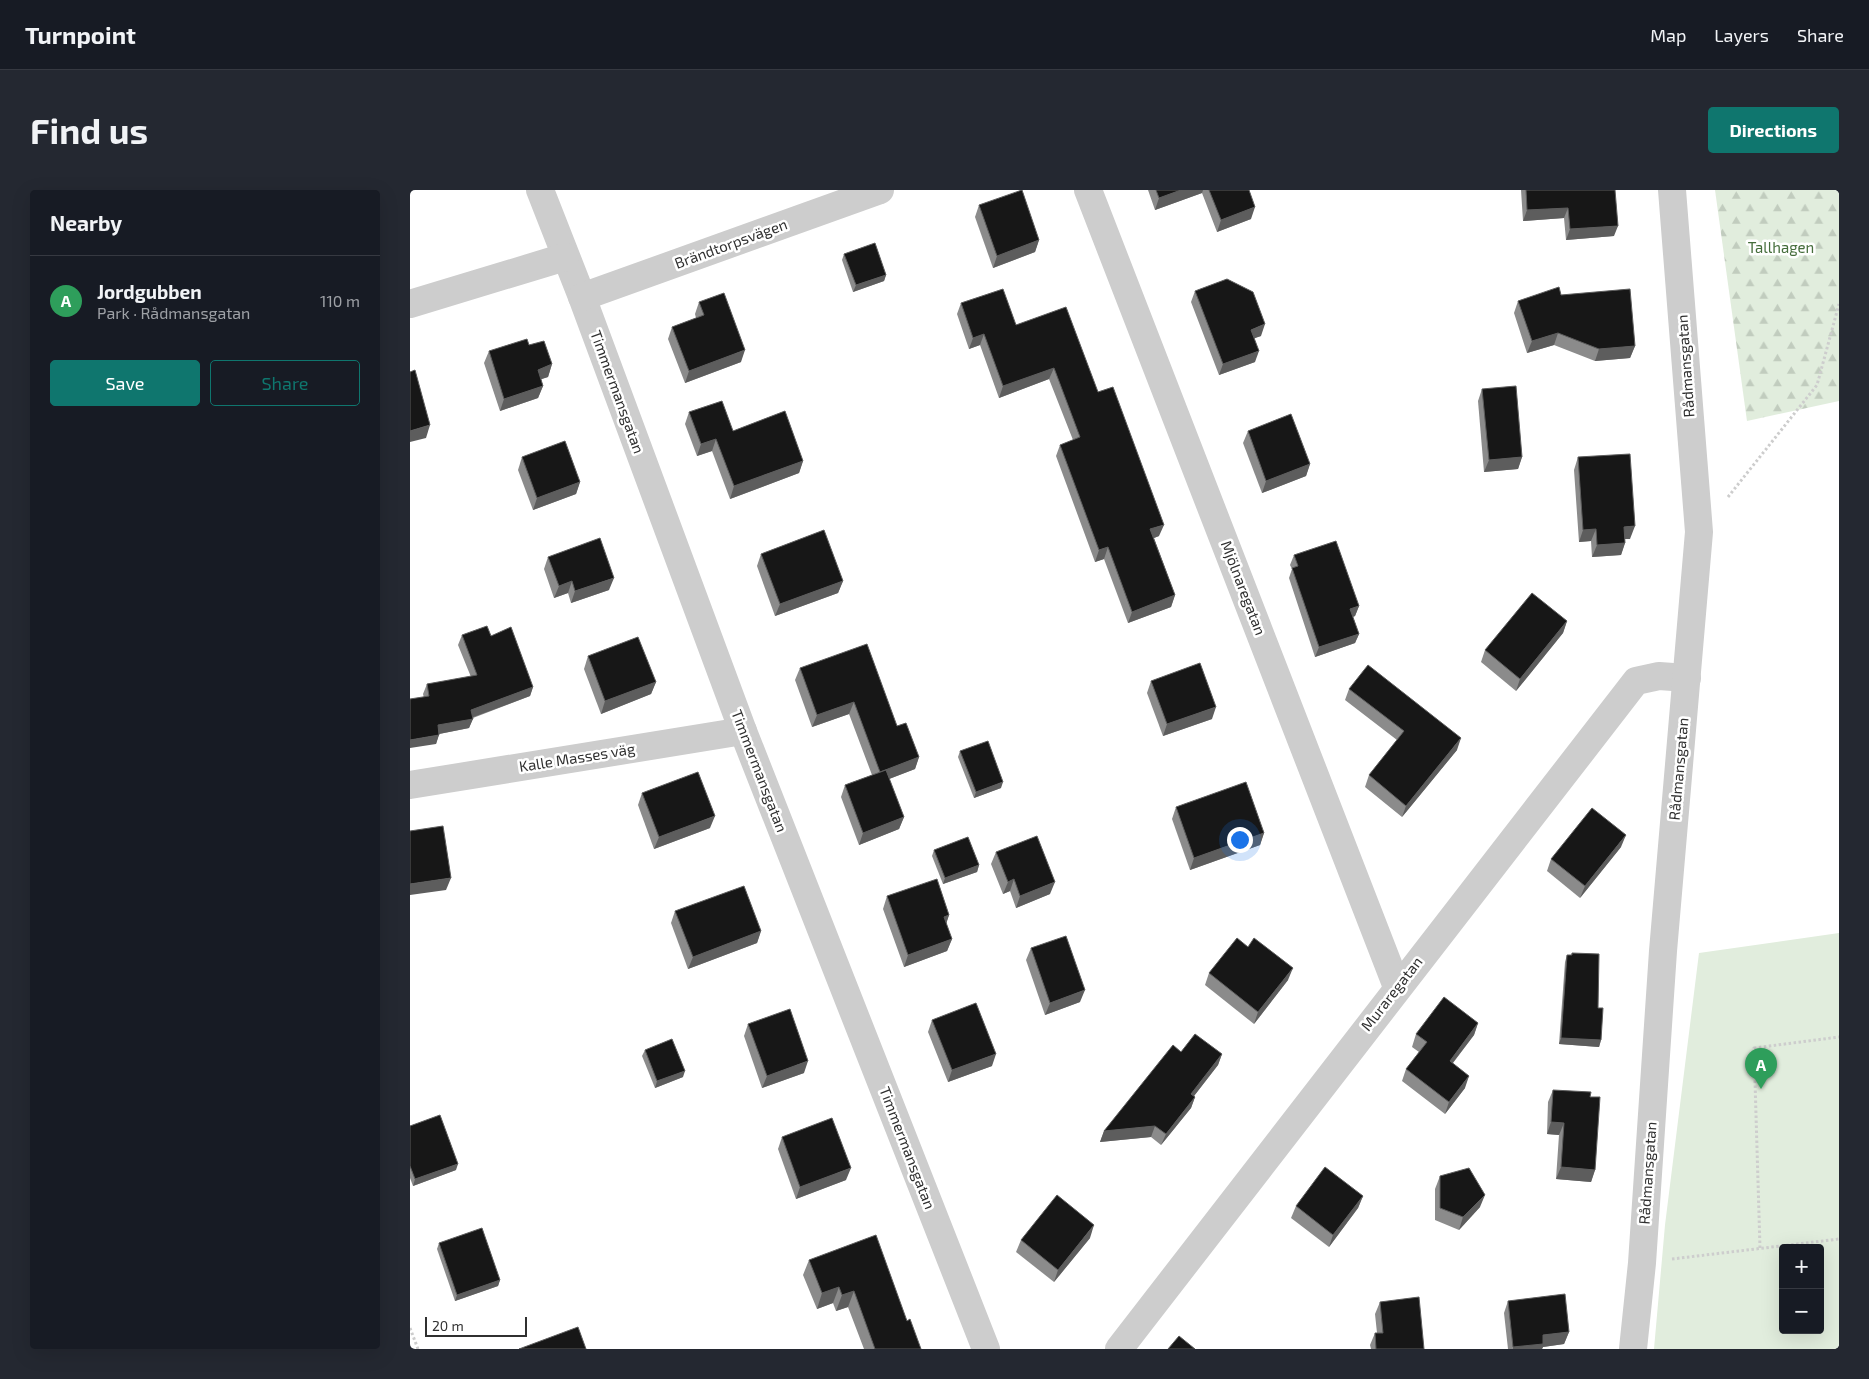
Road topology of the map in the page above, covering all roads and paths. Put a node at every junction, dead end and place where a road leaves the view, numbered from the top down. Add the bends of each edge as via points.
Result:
1 (540, 190) edge
2 (880, 190) edge
3 (1088, 190) edge
4 (1672, 190) edge
5 (565, 257) junction
6 (582, 297) junction
7 (410, 304) edge
8 (1839, 304) edge
9 (1699, 532) junction
10 (1687, 678) junction
11 (743, 731) junction
12 (410, 785) edge
13 (1397, 987) junction
14 (1839, 1037) edge
15 (1839, 1239) edge
16 (1760, 1248) junction
17 (1642, 1263) junction
18 (410, 1328) edge
19 (418, 1349) edge
20 (986, 1349) edge
21 (1119, 1349) edge
22 (1633, 1349) edge

1 - 5 street, Timmermansgatan
2 - 6 street, Brändtorpsvägen
3 - 13 street, Mjölnaregatan
4 - 9 street, Rådmansgatan
5 - 6 street, Timmermansgatan
5 - 7 street
6 - 11 street, Timmermansgatan
8 - 9 path via 1816,385
9 - 10 street, Rådmansgatan
10 - 13 street, Muraregatan via 1659,676 1636,681
10 - 17 street, Rådmansgatan via 1663,951
11 - 12 street, Kalle Masses väg
11 - 20 street, Timmermansgatan
13 - 21 street, Muraregatan
14 - 16 path via 1754,1048
15 - 16 path
16 - 17 path
17 - 22 street, Rådmansgatan
18 - 19 path

